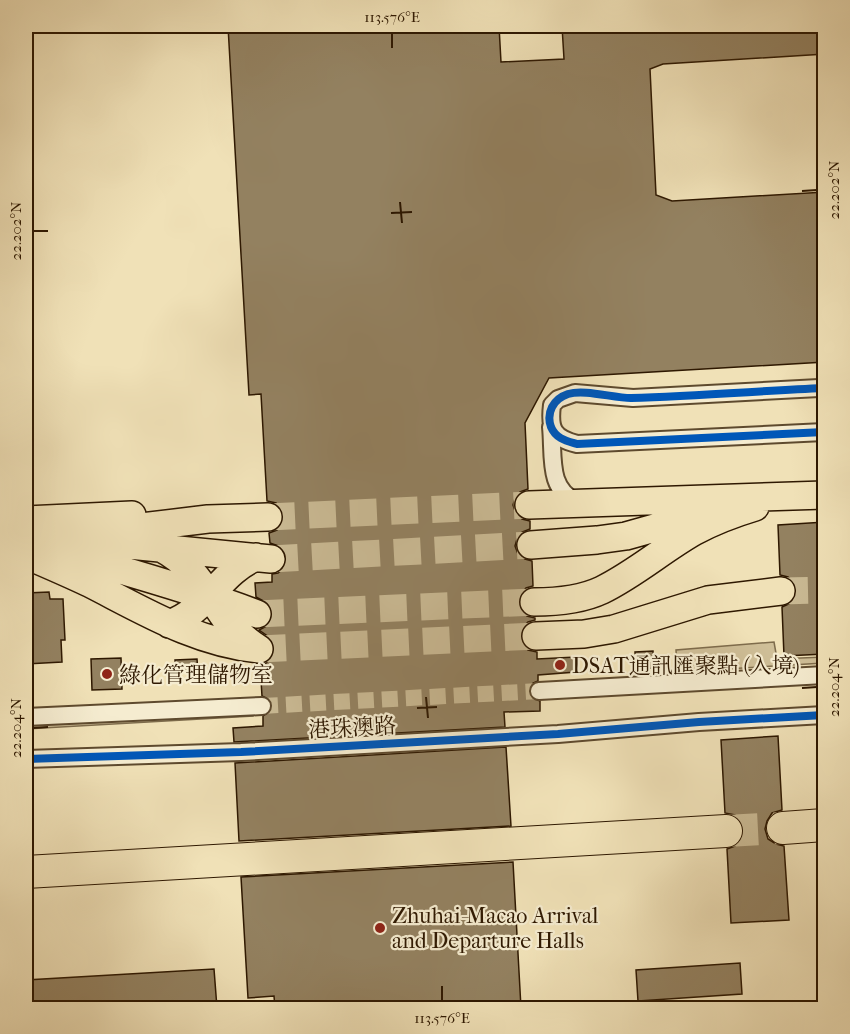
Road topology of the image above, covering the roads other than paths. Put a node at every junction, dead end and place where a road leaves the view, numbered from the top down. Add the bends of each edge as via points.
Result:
1 (819, 388) dead end
2 (552, 427) junction
3 (825, 432) edge
4 (825, 495) edge
5 (788, 498) junction
6 (581, 504) junction
7 (529, 505) tunnel mouth
8 (268, 517) tunnel mouth
9 (208, 519) junction
10 (26, 520) edge
11 (26, 535) edge
12 (57, 538) junction
13 (26, 541) edge
14 (531, 545) tunnel mouth
15 (159, 548) junction
16 (26, 555) edge
17 (781, 591) tunnel mouth
18 (211, 596) junction
19 (534, 602) tunnel mouth
20 (258, 614) tunnel mouth
21 (170, 624) junction
22 (536, 636) tunnel mouth
23 (825, 675) edge
24 (539, 691) tunnel mouth
25 (262, 706) tunnel mouth
26 (825, 715) edge
27 (26, 717) edge
28 (26, 759) edge
29 (825, 825) edge
30 (783, 828) tunnel mouth
31 (726, 831) tunnel mouth
32 (26, 873) edge

1 - 2 street via 633,398 575,393 552,405
2 - 3 street via 559,438 577,444
2 - 6 street via 556,481 564,495
4 - 5 main road
5 - 6 main road
5 - 14 main road via 724,509 626,536
5 - 19 main road via 739,512 695,531 600,591 557,602
6 - 7 main road
8 - 9 main road
9 - 10 main road via 129,515
9 - 12 main road
11 - 12 main road
12 - 15 main road
13 - 18 main road
15 - 18 main road via 182,561
15 - 18 main road via 264,558 245,562
16 - 21 main road
17 - 22 main road via 708,600 614,629
18 - 20 main road
18 - 21 main road via 183,620
18 - 21 main road via 228,622 259,649 217,642
23 - 24 street
25 - 27 street
26 - 28 street, 港珠澳路 via 241,752
29 - 30 highway
31 - 32 highway

